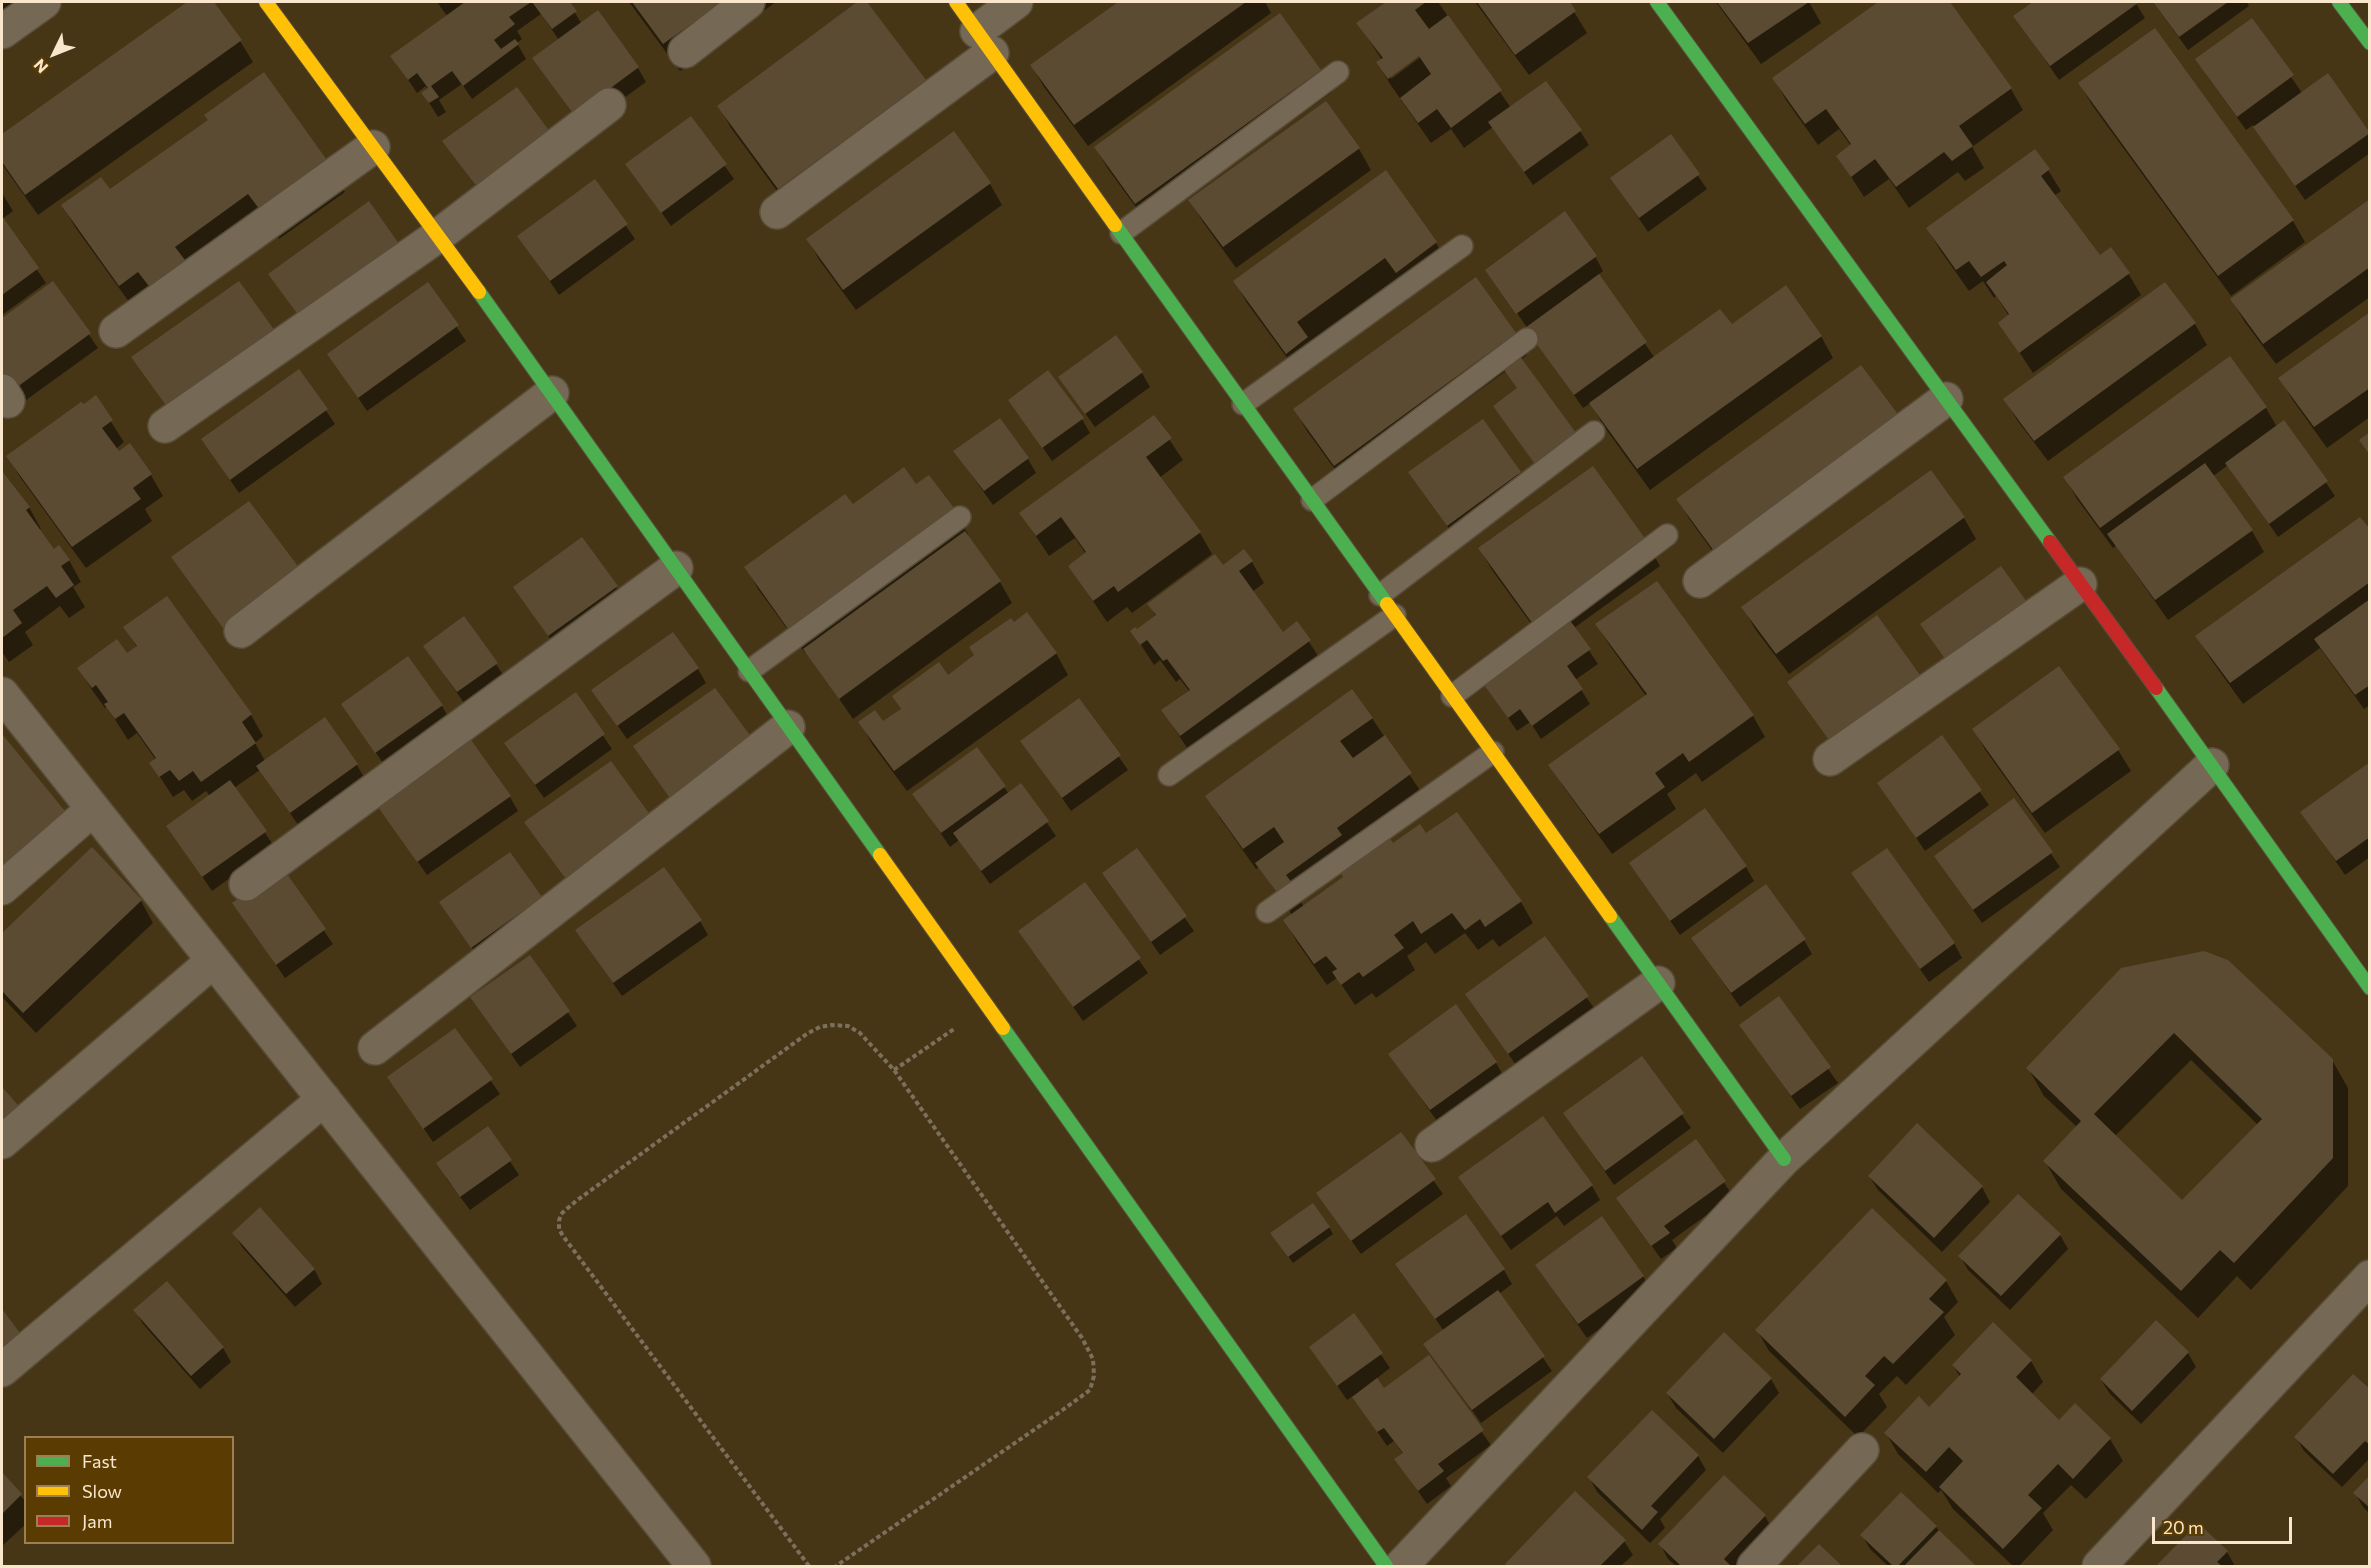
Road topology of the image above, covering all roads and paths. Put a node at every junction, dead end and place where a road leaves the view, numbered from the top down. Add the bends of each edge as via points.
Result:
1 (44, 2) edge
2 (266, 2) edge
3 (748, 2) edge
4 (956, 2) edge
5 (1016, 2) edge
6 (1657, 2) edge
7 (2339, 2) edge
8 (2, 32) edge
9 (985, 42) junction
10 (2370, 43) edge
11 (685, 51) dead end
12 (1338, 72) dead end
13 (609, 105) dead end
14 (373, 147) junction
15 (777, 212) dead end
16 (1121, 233) junction
17 (440, 235) junction
18 (1461, 246) dead end
19 (117, 331) dead end
20 (1527, 339) dead end
21 (552, 393) junction
22 (1946, 399) junction
23 (1243, 404) junction
24 (165, 426) dead end
25 (1594, 432) dead end
26 (1312, 500) junction
27 (960, 517) dead end
28 (1667, 535) dead end
29 (676, 568) junction
30 (1700, 581) dead end
31 (2080, 584) junction
32 (1380, 595) junction
33 (1395, 615) junction
34 (241, 631) dead end
35 (749, 671) junction
36 (2, 694) edge
37 (1452, 696) junction
38 (788, 727) junction
39 (1493, 752) junction
40 (1830, 759) dead end
41 (2212, 765) junction
42 (1169, 775) dead end
43 (92, 810) junction
44 (246, 884) dead end
45 (2, 888) edge
46 (1266, 912) dead end
47 (213, 961) junction
48 (1658, 983) junction
49 (2370, 988) edge
50 (987, 1006) junction
51 (375, 1048) dead end
52 (894, 1070) junction
53 (324, 1099) junction
54 (2, 1142) edge
55 (1432, 1145) dead end
56 (1784, 1159) junction
57 (2370, 1278) edge
58 (2, 1370) edge
59 (1862, 1450) dead end
60 (694, 1566) edge
61 (809, 1566) edge
62 (836, 1566) edge
63 (1386, 1566) edge
64 (1401, 1566) edge
65 (1754, 1566) edge
66 (2098, 1566) edge

1 - 8 street
2 - 14 street
3 - 11 street
4 - 9 street
5 - 9 street
6 - 22 street
7 - 10 street
9 - 15 street
9 - 16 street
12 - 16 lane
13 - 17 street
14 - 17 street
14 - 19 street
16 - 23 street
17 - 21 street
17 - 24 street
18 - 23 lane
20 - 26 lane
21 - 29 street
21 - 34 street
22 - 30 street
22 - 31 street
23 - 26 street
25 - 32 lane
26 - 32 street
27 - 35 lane
28 - 37 lane
29 - 35 street
29 - 44 street
31 - 40 street
31 - 41 street
32 - 33 street
33 - 37 street
33 - 42 lane
35 - 38 street
36 - 43 street
37 - 39 street
38 - 50 street
38 - 51 street
39 - 46 lane
39 - 48 street
41 - 49 street
41 - 56 street
43 - 45 street
43 - 47 street
47 - 53 street
47 - 54 street
48 - 55 street
48 - 56 street
50 - 52 path
50 - 63 street
52 - 61 path via 854,1029 820,1027 576,1201 561,1214 559,1221 563,1236
52 - 62 path via 1082,1338 1094,1359 1094,1376 1089,1390 1057,1414
53 - 58 street
53 - 60 street
56 - 64 street
57 - 66 street
59 - 65 street

